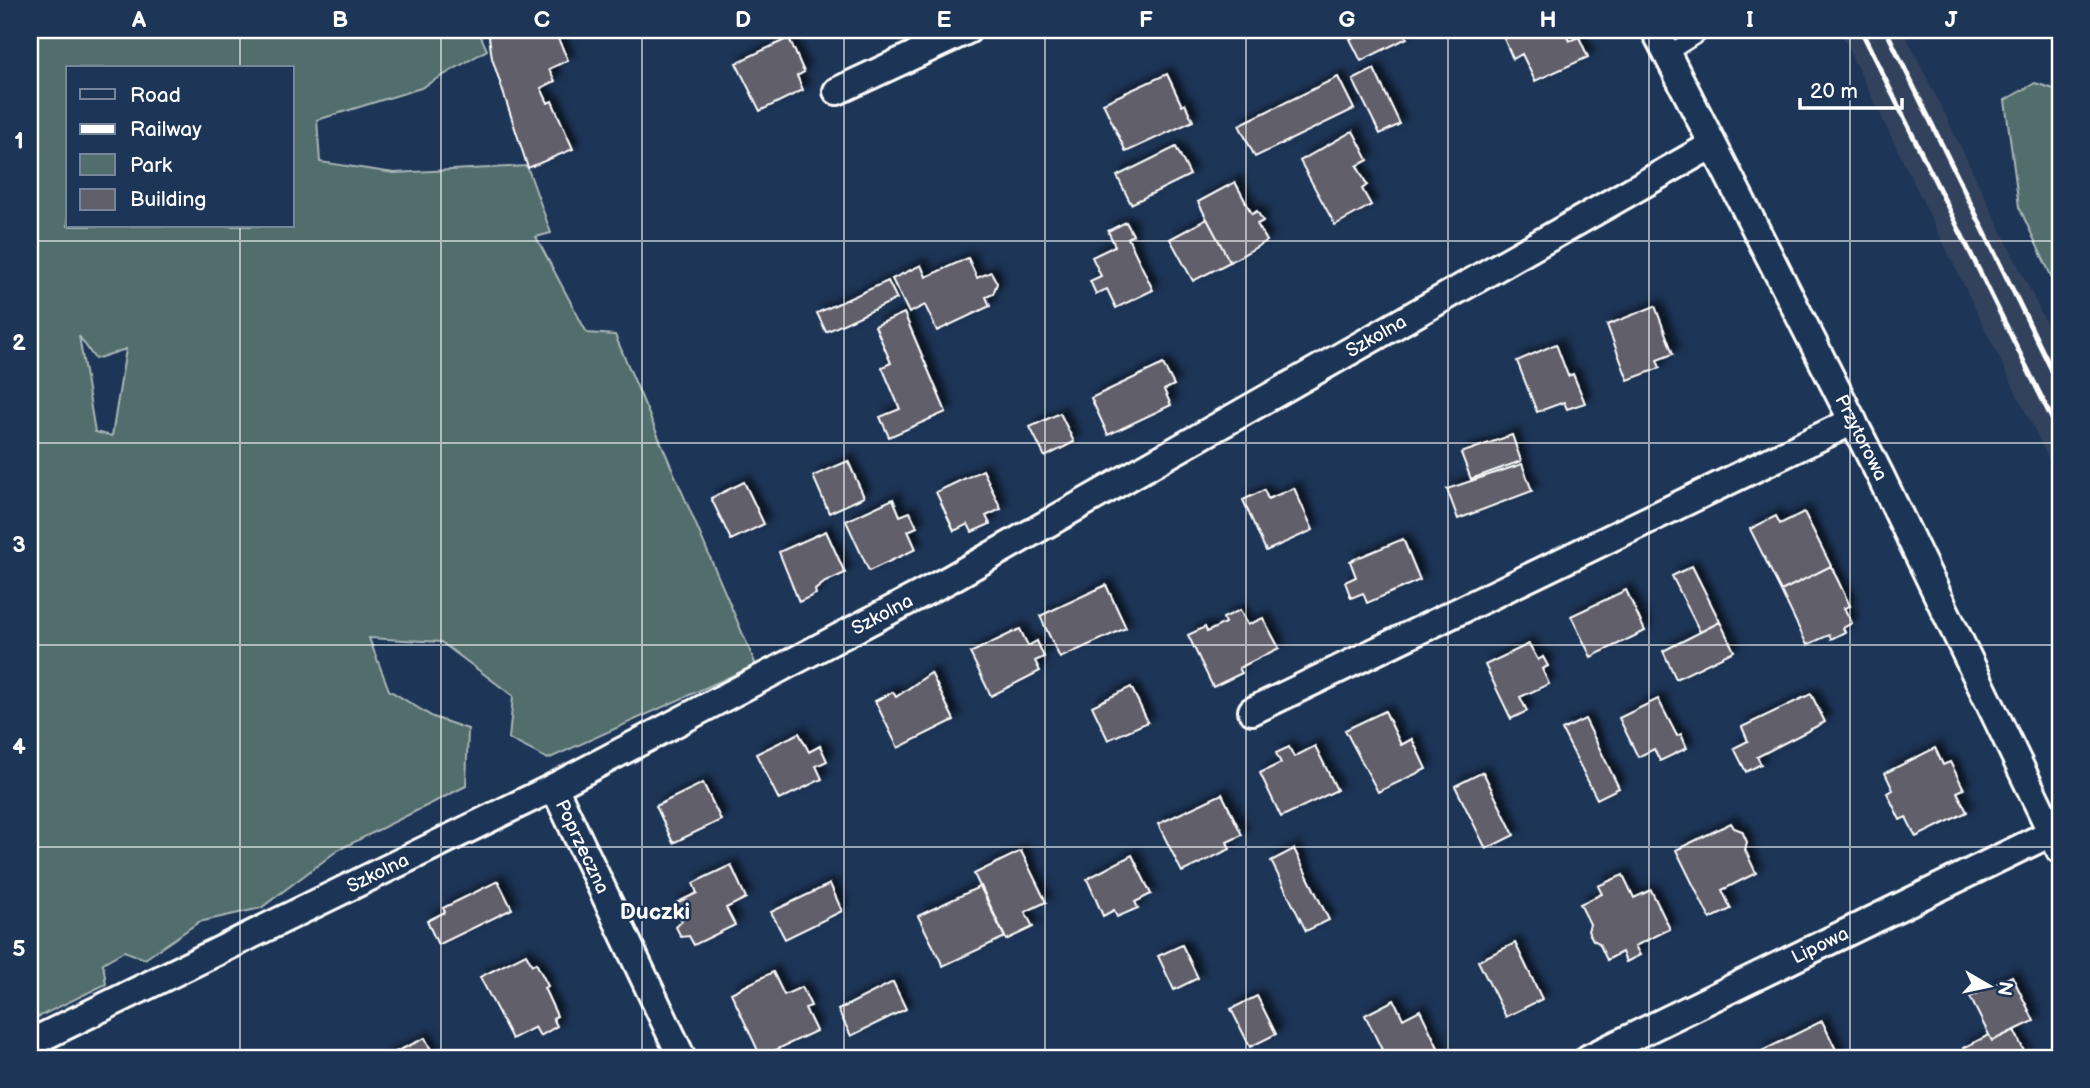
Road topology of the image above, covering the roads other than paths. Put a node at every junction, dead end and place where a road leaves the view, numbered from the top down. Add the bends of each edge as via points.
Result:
1 (968, 30) edge
2 (1655, 30) edge
3 (1705, 30) edge
4 (1667, 54) junction
5 (837, 91) dead end
6 (1712, 145) junction
7 (1853, 421) junction
8 (1252, 711) dead end
9 (554, 787) junction
10 (2056, 841) edge
11 (30, 1043) edge
12 (682, 1058) edge
13 (1589, 1058) edge

1 - 5 street
2 - 4 street, Przytorowa
3 - 4 lane
4 - 6 street, Przytorowa
6 - 7 street, Przytorowa
6 - 9 street, Szkolna via 950,579
7 - 8 street
7 - 10 street, Przytorowa
9 - 11 street, Szkolna
9 - 12 street, Poprzeczna
10 - 13 street, Lipowa

